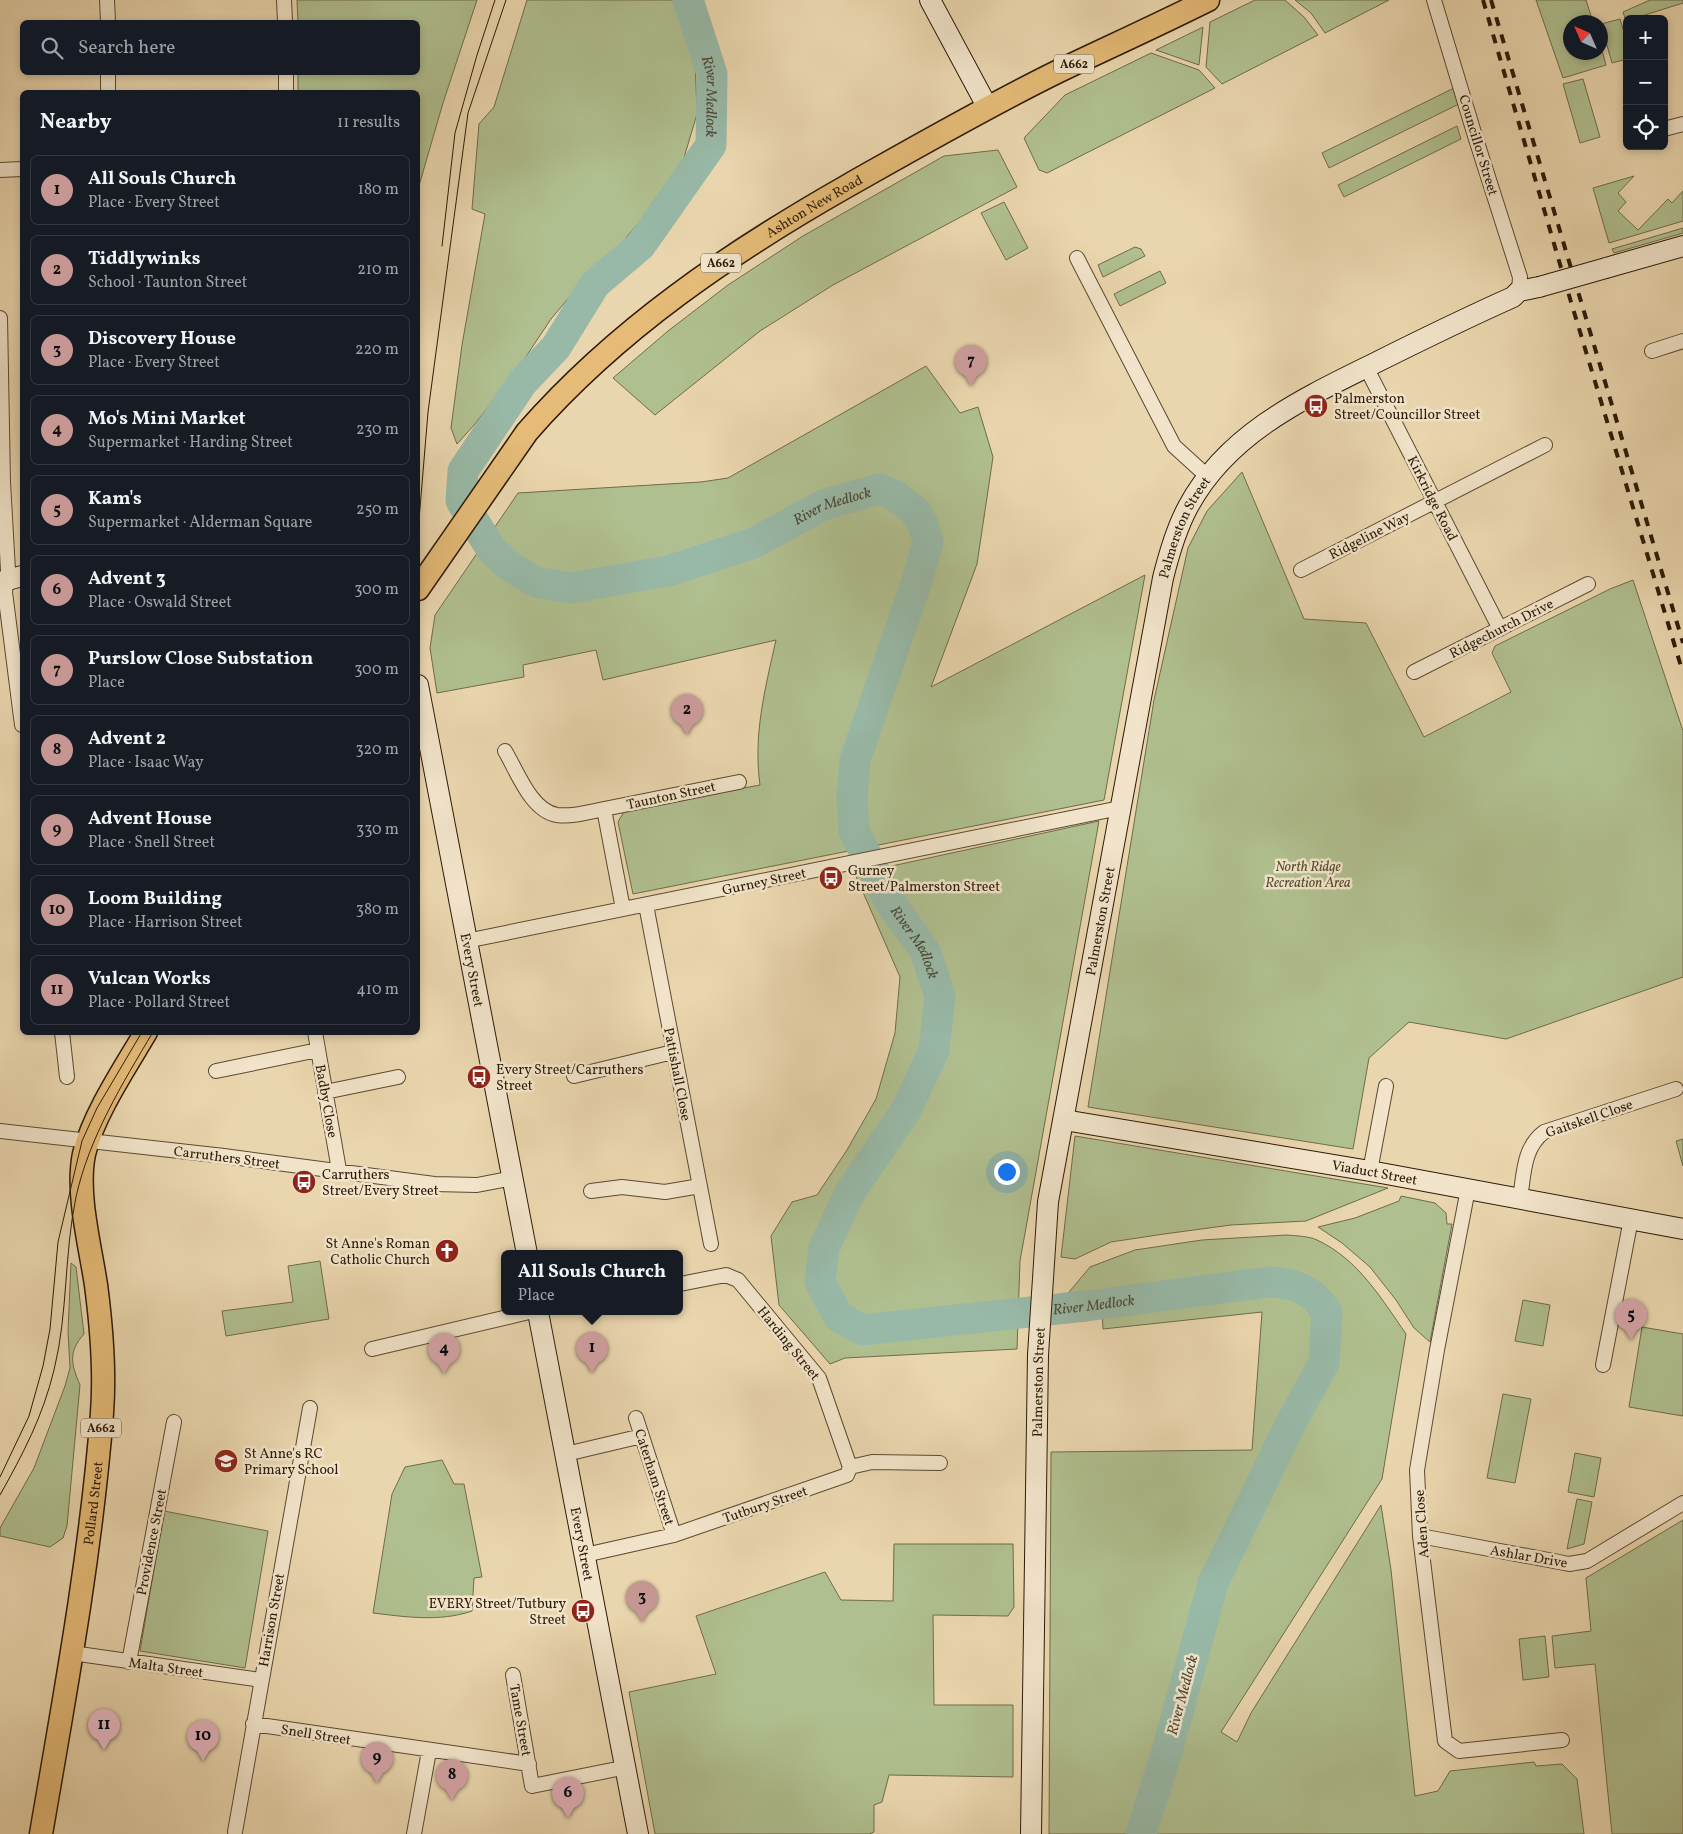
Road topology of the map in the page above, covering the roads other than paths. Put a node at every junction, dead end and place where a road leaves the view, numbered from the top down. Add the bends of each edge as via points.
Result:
1 (108, 0) edge
2 (284, 0) edge
3 (930, 0) edge
4 (1208, 0) edge
5 (1434, 0) edge
6 (108, 20) edge
7 (285, 20) edge
8 (108, 75) edge
9 (286, 75) edge
10 (108, 90) edge
11 (286, 90) edge
12 (988, 108) junction
13 (1683, 124) edge
14 (1668, 129) edge
15 (20, 168) edge
16 (0, 170) edge
17 (1683, 246) edge
18 (1077, 258) dead end
19 (1519, 291) junction
20 (0, 318) edge
21 (1683, 341) edge
22 (1652, 351) dead end
23 (1366, 368) junction
24 (1545, 445) dead end
25 (1208, 477) junction
26 (1434, 502) junction
27 (1301, 570) dead end
28 (10, 580) edge
29 (1588, 584) dead end
30 (420, 586) edge
31 (1500, 628) junction
32 (1414, 672) dead end
33 (420, 696) edge
34 (20, 709) edge
35 (505, 750) dead end
36 (739, 782) dead end
37 (1120, 808) junction
38 (604, 809) junction
39 (646, 905) junction
40 (623, 909) junction
41 (466, 941) junction
42 (62, 1035) edge
43 (144, 1035) edge
44 (316, 1035) edge
45 (318, 1050) junction
46 (673, 1052) junction
47 (216, 1072) dead end
48 (574, 1076) dead end
49 (67, 1077) dead end
50 (398, 1077) dead end
51 (1386, 1086) dead end
52 (1676, 1089) dead end
53 (325, 1092) junction
54 (1064, 1120) junction
55 (0, 1131) edge
56 (87, 1140) junction
57 (339, 1170) junction
58 (1370, 1171) junction
59 (513, 1178) junction
60 (700, 1186) junction
61 (1468, 1189) junction
62 (591, 1191) dead end
63 (1520, 1199) junction
64 (1631, 1218) junction
65 (1683, 1229) edge
66 (711, 1244) dead end
67 (526, 1250) edge
68 (683, 1283) edge
69 (516, 1315) edge
70 (539, 1315) edge
71 (372, 1349) dead end
72 (1603, 1365) dead end
73 (310, 1408) dead end
74 (636, 1418) dead end
75 (174, 1422) dead end
76 (642, 1436) junction
77 (566, 1454) junction
78 (940, 1463) dead end
79 (850, 1468) junction
80 (1683, 1503) edge
81 (674, 1536) junction
82 (1420, 1536) junction
83 (585, 1555) junction
84 (72, 1653) junction
85 (129, 1662) junction
86 (513, 1675) dead end
87 (261, 1680) junction
88 (253, 1724) junction
89 (1562, 1740) dead end
90 (430, 1751) junction
91 (528, 1764) junction
92 (627, 1768) junction
93 (235, 1832) dead end
94 (41, 1834) edge
95 (414, 1834) edge
96 (638, 1834) edge
97 (1032, 1834) edge

1 - 6 street
2 - 7 street
3 - 12 street
4 - 12 main road, Ashton New Road / A662
5 - 19 street, Councillor Street via 1520,278
8 - 10 street
9 - 11 street
12 - 30 main road, Ashton New Road / A662 via 772,229 647,318 556,400 527,432
13 - 14 street
15 - 16 street
17 - 19 street, Palmerston Street, bridge
18 - 25 street via 1174,446
19 - 23 street, Palmerston Street via 1513,297
20 - 28 street
21 - 22 street
23 - 25 street, Palmerston Street via 1304,398 1268,420 1236,446
23 - 26 street, Kirkridge Road
24 - 26 street, Ridgeline Way
25 - 37 street, Palmerston Street via 1188,507 1163,578
26 - 27 street, Ridgeline Way
26 - 31 street, Kirkridge Road
28 - 34 street via 5,592
29 - 31 street, Ridgechurch Drive
31 - 32 street, Ridgechurch Drive
33 - 41 street, Every Street
35 - 38 street, Taunton Street via 531,796 542,808 556,815
36 - 38 street, Taunton Street
37 - 39 street, Gurney Street
37 - 54 street, Palmerston Street
38 - 40 street
39 - 40 street, Gurney Street
39 - 46 street, Pattishall Close
40 - 41 street, Gurney Street
41 - 59 street, Every Street
42 - 49 street
43 - 56 main road, A662
44 - 45 street, Badby Close
45 - 47 street
45 - 53 street, Badby Close
46 - 48 street
46 - 60 street, Pattishall Close
50 - 53 street
51 - 58 street
52 - 63 street, Gaitskell Close via 1544,1132 1534,1140 1527,1153
53 - 57 street, Badby Close
54 - 58 street, Viaduct Street
54 - 97 street, Palmerston Street via 1048,1202 1038,1354
55 - 56 street, Carruthers Street
56 - 57 street, Carruthers Street
56 - 84 main road, Pollard Street / A662 via 82,1188 96,1288 103,1390 95,1496
57 - 59 street, Carruthers Street via 434,1184 477,1185
58 - 61 street, Viaduct Street
59 - 67 street, Every Street
60 - 62 street via 665,1192 622,1187
60 - 66 street, Pattishall Close
61 - 63 street, Viaduct Street
61 - 82 street, Aden Close via 1417,1470
63 - 64 street, Viaduct Street
64 - 65 street, Viaduct Street
64 - 72 street
68 - 79 street, Harding Street via 726,1275 738,1280 819,1378
69 - 71 street
70 - 77 street, Every Street
73 - 87 street, Harrison Street
74 - 76 street, Caterham Street
75 - 85 street, Providence Street
76 - 77 street
76 - 81 street, Caterham Street
77 - 83 street, Every Street
78 - 79 street, Tutbury Street via 872,1462
79 - 81 street, Tutbury Street via 847,1475
80 - 82 street, Ashlar Drive via 1580,1563 1558,1562
81 - 83 street, Tutbury Street
82 - 89 street, Aden Close via 1445,1741 1459,1751
83 - 92 street, Every Street
84 - 85 street, Malta Street
84 - 94 main road, Pollard Street / A662
85 - 87 street, Malta Street
86 - 91 street, Tame Street
87 - 88 street, Harrison Street
88 - 90 street, Snell Street
88 - 93 street, Harrison Street
90 - 91 street, Snell Street
90 - 95 street
91 - 92 street, Tame Street via 532,1786
92 - 96 street, Every Street

